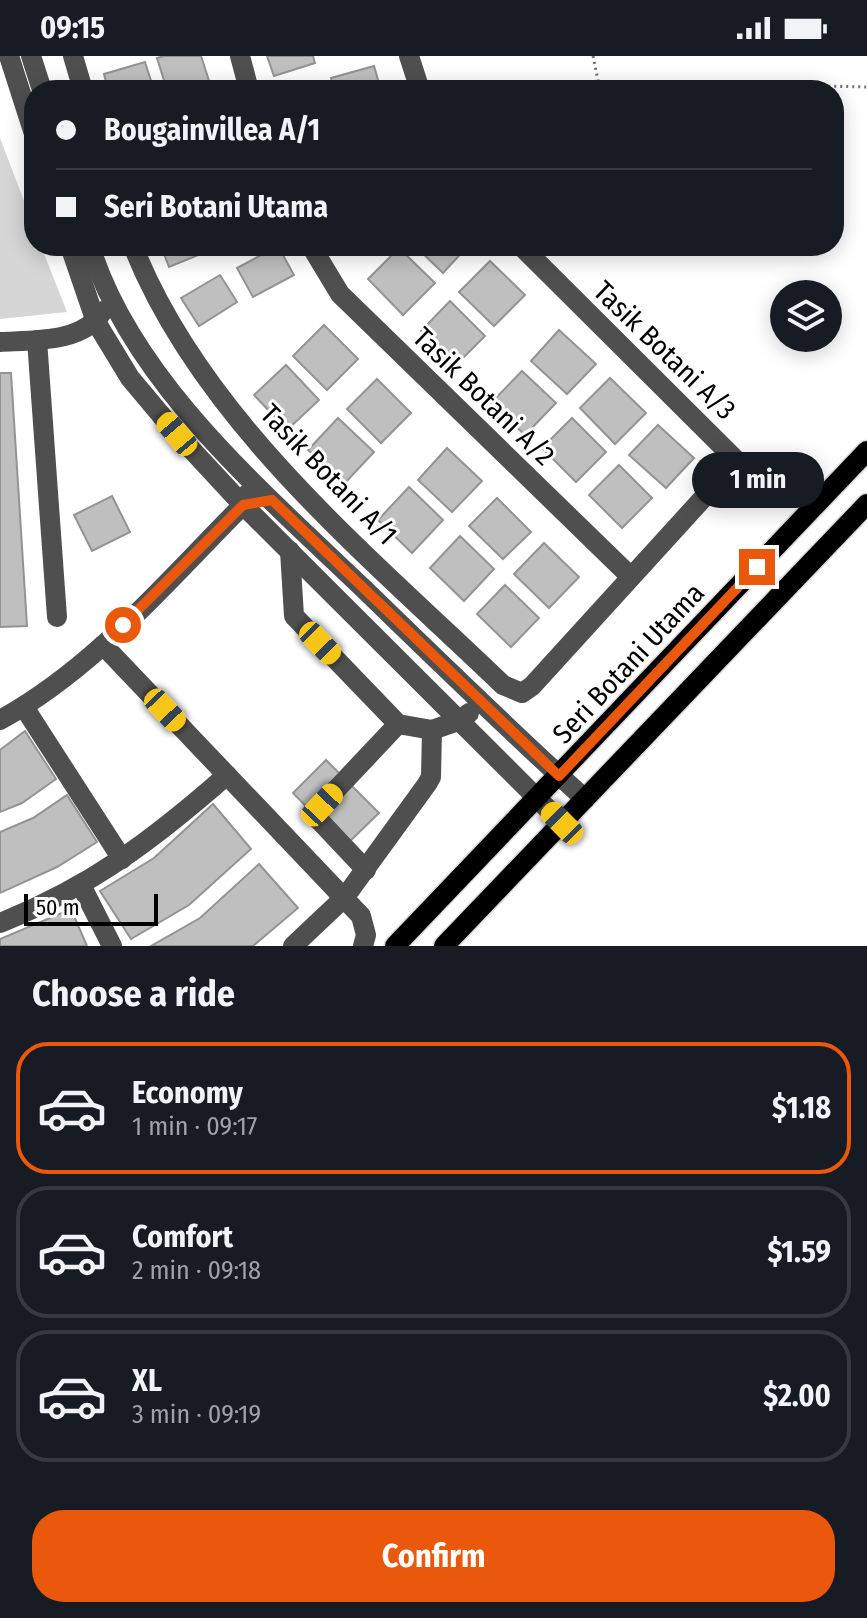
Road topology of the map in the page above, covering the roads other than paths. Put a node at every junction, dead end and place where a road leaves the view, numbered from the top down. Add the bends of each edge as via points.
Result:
1 (9, 56) edge
2 (31, 56) edge
3 (73, 56) edge
4 (240, 56) edge
5 (409, 56) edge
6 (39, 80) edge
7 (80, 80) edge
8 (246, 80) edge
9 (417, 80) edge
10 (24, 103) edge
11 (73, 256) edge
12 (94, 256) edge
13 (137, 256) edge
14 (317, 256) edge
15 (531, 256) edge
16 (110, 296) junction
17 (96, 322) junction
18 (128, 332) junction
19 (37, 340) junction
20 (0, 342) edge
21 (867, 451) edge
22 (249, 477) junction
23 (272, 500) junction
24 (867, 504) edge
25 (243, 505) junction
26 (290, 551) junction
27 (630, 576) junction
28 (57, 617) dead end
29 (103, 645) junction
30 (481, 702) junction
31 (24, 707) junction
32 (0, 720) edge
33 (461, 720) junction
34 (398, 724) junction
35 (432, 730) junction
36 (227, 775) junction
37 (559, 776) junction
38 (537, 799) junction
39 (585, 799) junction
40 (562, 823) junction
41 (122, 859) junction
42 (366, 870) junction
43 (81, 885) junction
44 (345, 897) junction
45 (0, 923) edge
46 (112, 946) edge
47 (293, 946) edge
48 (363, 946) edge
49 (395, 946) edge
50 (444, 946) edge

1 - 10 street
2 - 6 street
3 - 7 street
4 - 8 street
5 - 9 street
11 - 17 street
12 - 16 street
13 - 27 street, Tasik Botani A/1 via 194,363 228,409 340,529 503,685 522,693 532,686
14 - 27 street, Tasik Botani A/2 via 340,294
15 - 27 street, Tasik Botani A/3 via 737,461
16 - 17 street
16 - 18 street
17 - 18 street
17 - 19 street via 77,332
17 - 25 street via 130,378
18 - 22 street
19 - 20 street
19 - 28 street
21 - 37 main road, Seri Botani Utama
22 - 23 street
22 - 25 street
23 - 25 street
23 - 30 street
24 - 39 main road
25 - 26 street
25 - 29 street
26 - 33 street
26 - 34 street via 294,616
29 - 31 street
29 - 36 street
30 - 33 street
30 - 37 street
31 - 32 street
31 - 41 street
33 - 35 street
33 - 38 street
34 - 35 street
34 - 42 street via 316,811
35 - 42 street via 431,777
36 - 41 street
36 - 44 street
37 - 38 main road, Seri Botani Utama
37 - 39 street
38 - 40 street
38 - 49 main road, Seri Botani Utama
39 - 40 main road
40 - 50 main road
41 - 43 street
42 - 44 street
43 - 45 street
43 - 46 street
44 - 47 street
44 - 48 street via 361,916

